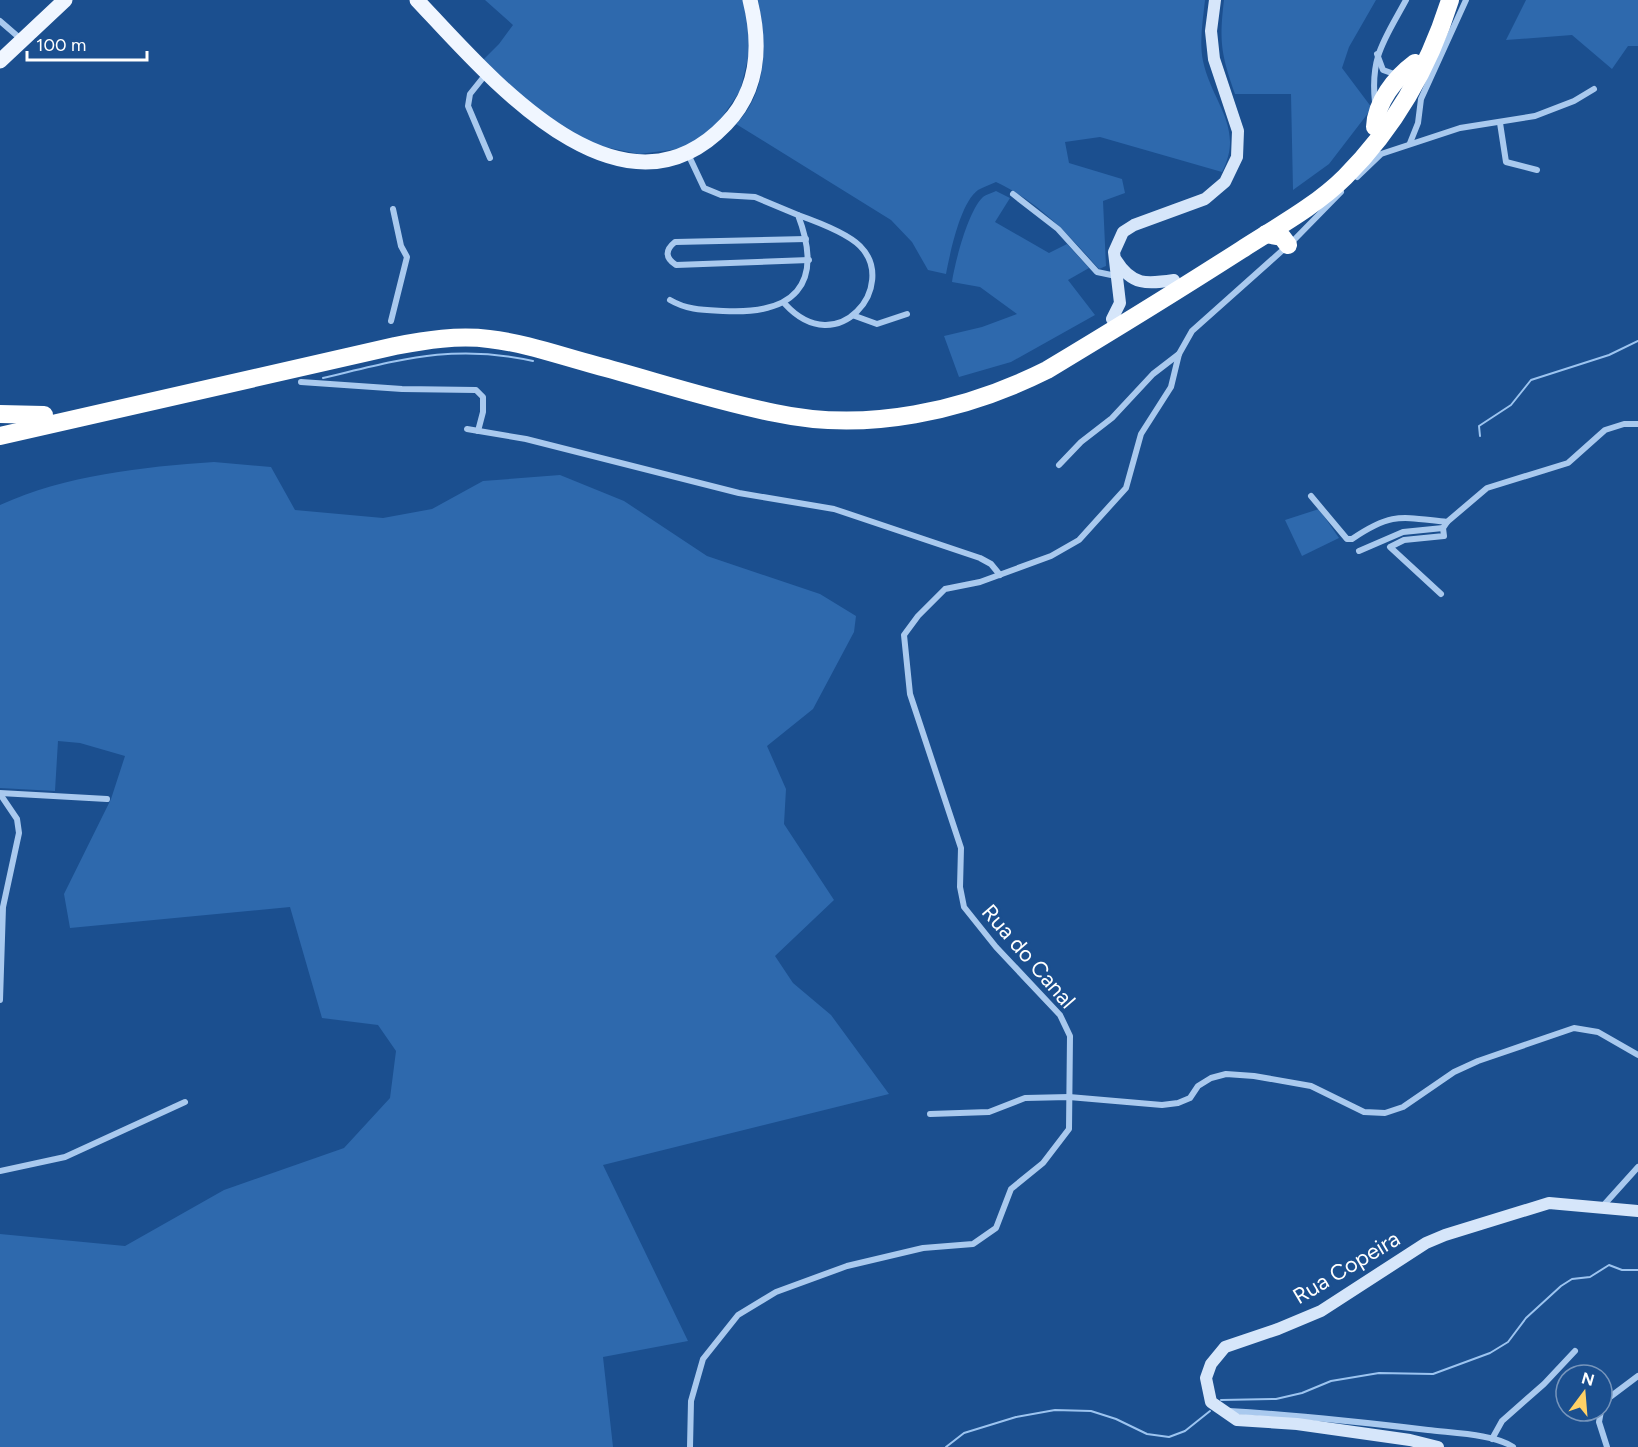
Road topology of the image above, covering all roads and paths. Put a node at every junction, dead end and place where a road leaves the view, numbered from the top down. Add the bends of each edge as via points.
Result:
1 (64, 0) edge
2 (750, 0) edge
3 (1215, 0) edge
4 (1406, 0) edge
5 (1439, 0) edge
6 (1450, 0) edge
7 (1466, 0) edge
8 (423, 3) edge
9 (0, 21) edge
10 (22, 40) junction
11 (1377, 53) junction
12 (0, 61) edge
13 (1415, 63) junction
14 (486, 74) junction
15 (1399, 75) junction
16 (1594, 89) dead end
17 (1375, 119) junction
18 (1500, 123) junction
19 (1410, 143) junction
20 (688, 154) junction
21 (490, 158) dead end
22 (1537, 170) dead end
23 (1013, 194) dead end
24 (393, 209) dead end
25 (798, 215) junction
26 (1289, 219) junction
27 (1266, 234) junction
28 (806, 239) junction
29 (1291, 243) junction
30 (809, 260) junction
31 (1116, 260) junction
32 (1116, 276) junction
33 (1174, 280) junction
34 (670, 300) dead end
35 (784, 304) junction
36 (907, 314) dead end
37 (855, 316) junction
38 (1112, 319) junction
39 (392, 321) dead end
40 (1179, 354) junction
41 (301, 382) dead end
42 (0, 414) edge
43 (44, 415) junction
44 (1638, 424) edge
45 (0, 425) edge
46 (467, 429) dead end
47 (478, 431) junction
48 (0, 436) edge
49 (1059, 465) dead end
50 (1311, 496) dead end
51 (1445, 525) junction
52 (1359, 551) dead end
53 (1000, 574) junction
54 (1441, 594) dead end
55 (0, 793) edge
56 (108, 799) dead end
57 (2, 897) edge
58 (0, 1000) edge
59 (1638, 1055) edge
60 (1069, 1097) junction
61 (185, 1102) dead end
62 (930, 1114) dead end
63 (1638, 1167) edge
64 (0, 1171) edge
65 (1602, 1207) junction
66 (1638, 1211) edge
67 (1575, 1351) dead end
68 (1638, 1376) edge
69 (1614, 1394) edge
70 (1220, 1410) junction
71 (1599, 1423) edge
72 (1492, 1439) junction
73 (690, 1447) edge
74 (1438, 1447) edge
75 (1513, 1447) edge
76 (1607, 1447) edge

1 - 10 main road
2 - 20 main road via 757,55 747,94 739,111
3 - 31 main road via 1211,31 1214,59 1238,131 1237,157 1225,182 1205,200 1122,232 1116,243
4 - 11 street
5 - 13 highway
6 - 26 highway via 1437,41 1415,87 1370,149 1343,179
7 - 19 street via 1421,99
8 - 14 main road
9 - 10 street
10 - 12 main road
11 - 15 street via 1383,70
11 - 17 street via 1373,71
13 - 15 highway
13 - 17 highway via 1407,82
14 - 20 main road via 530,113 593,151 639,161
14 - 21 street via 470,94 468,106
15 - 17 highway
16 - 18 street, Rua do Canal via 1548,112
17 - 33 highway via 1335,171 1301,198
18 - 19 street, Rua do Canal via 1460,128
18 - 22 street via 1506,162
19 - 29 street, Rua do Canal via 1381,154
20 - 25 street via 704,188 721,195 755,197
23 - 32 street via 1058,229 1097,272
24 - 39 street via 407,256
25 - 28 street
25 - 37 street via 854,242 867,258 871,286
26 - 27 highway
26 - 29 highway
27 - 29 highway
27 - 48 highway via 1038,374 967,403 906,416 839,421 776,414 539,350 490,339 456,338 395,346
28 - 30 street
28 - 30 street via 675,242 667,254 676,265
29 - 40 street, Rua do Canal via 1192,331
30 - 35 street via 797,292
31 - 32 main road
31 - 33 main road via 1131,278 1144,283
32 - 38 main road via 1120,303
33 - 38 highway
34 - 35 street via 685,309 752,313
35 - 37 street via 816,326
36 - 37 street via 877,324
38 - 43 highway via 1014,374 964,392 904,405 840,409 778,403 542,339 457,327 393,335
40 - 49 street
40 - 53 street, Rua do Canal via 1171,387 1141,434 1126,488 1079,540 1051,556
41 - 47 street via 476,390 483,397
42 - 43 highway
43 - 45 highway
44 - 51 street via 1605,429 1568,463 1487,488
46 - 47 street
47 - 53 street via 526,439 739,493 834,509 980,558
50 - 51 street via 1347,539 1390,518
51 - 52 street via 1403,532
51 - 54 street via 1444,536 1404,540 1390,547
53 - 60 street, Rua do Canal via 945,589 918,616 904,635 910,694 961,848 964,907 1060,1015 1070,1036
55 - 56 street
55 - 57 street via 17,819 19,833
57 - 58 street
59 - 60 street via 1598,1032 1574,1028 1470,1064 1402,1107 1385,1113 1365,1112 1311,1086 1226,1074 1211,1078 1198,1086 1190,1098 1178,1103
60 - 62 street via 1025,1098 988,1112
60 - 73 street, Rua do Canal via 1069,1129 1043,1163 1011,1189 996,1228 973,1245 923,1248 847,1266 776,1292 738,1315 704,1359 691,1401
61 - 64 street via 65,1157
63 - 65 street
65 - 66 main road, Rua Copeira
65 - 70 main road, Rua Copeira via 1549,1203 1445,1235 1426,1243 1321,1311 1225,1347 1211,1364 1206,1378 1211,1402
67 - 72 street via 1502,1421
68 - 69 street
70 - 72 street via 1314,1416
70 - 74 main road via 1237,1420 1297,1424
71 - 76 street
72 - 75 street

